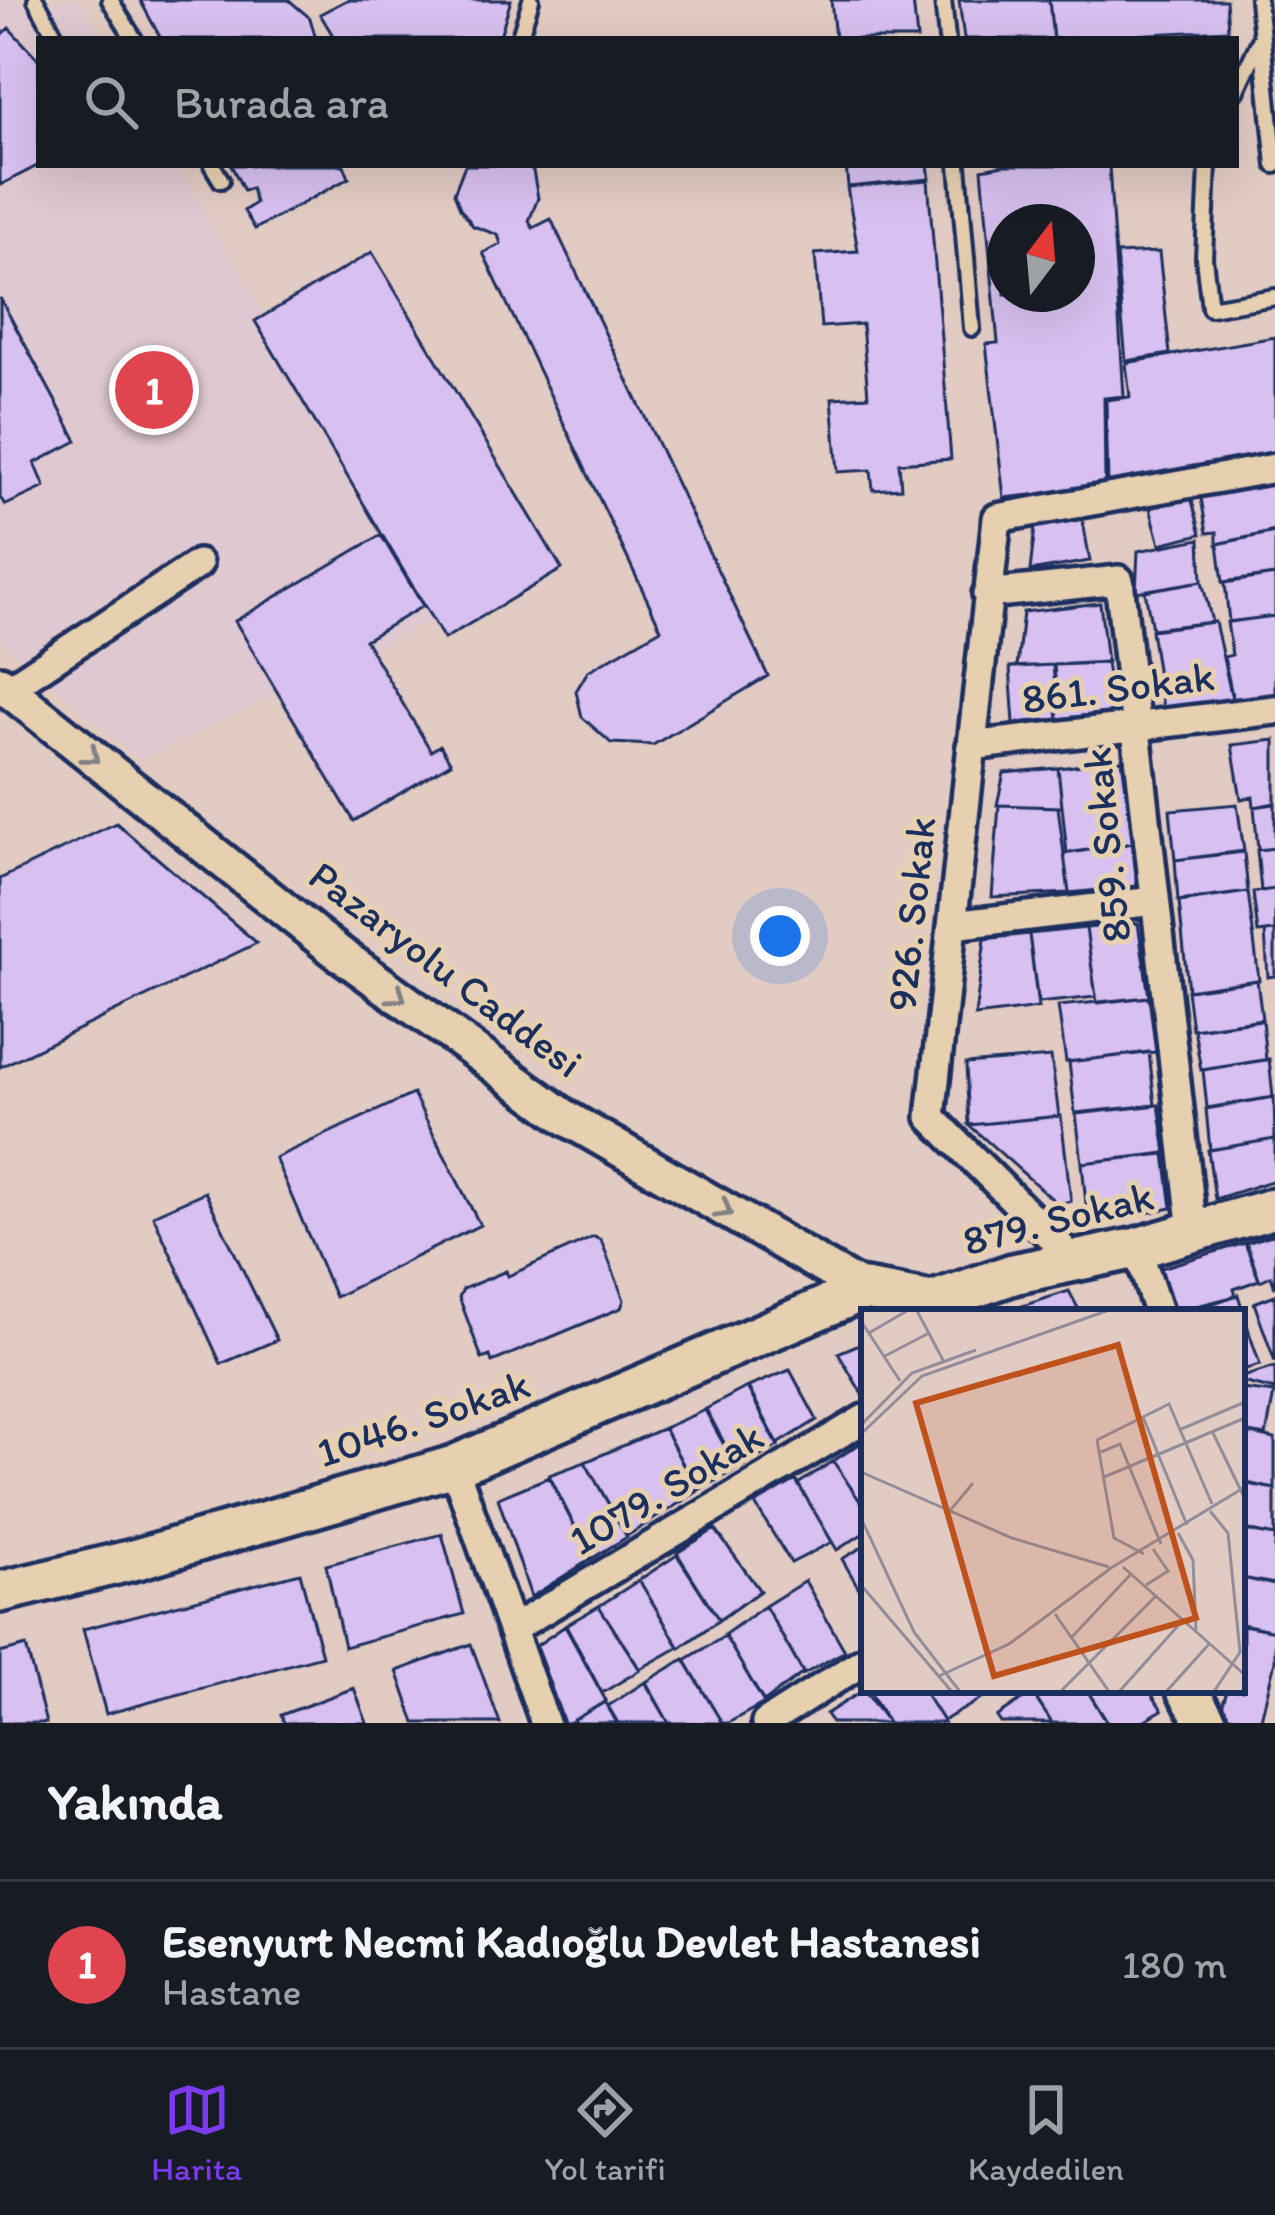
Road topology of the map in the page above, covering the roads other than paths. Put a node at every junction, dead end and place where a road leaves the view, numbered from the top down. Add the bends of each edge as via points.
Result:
1 (36, 0) edge
2 (110, 0) edge
3 (531, 0) edge
4 (944, 0) edge
5 (1258, 0) edge
6 (1262, 35) junction
7 (55, 36) edge
8 (132, 36) edge
9 (520, 36) edge
10 (947, 36) edge
11 (1239, 85) edge
12 (1275, 165) edge
13 (214, 168) edge
14 (958, 168) edge
15 (1208, 168) edge
16 (220, 180) dead end
17 (1275, 297) edge
18 (972, 328) dead end
19 (1275, 468) edge
20 (198, 564) dead end
21 (987, 594) junction
22 (4, 686) edge
23 (1275, 710) edge
24 (1136, 729) junction
25 (971, 746) junction
26 (1154, 901) junction
27 (953, 925) junction
28 (1275, 1208) edge
29 (1193, 1232) junction
30 (1137, 1248) junction
31 (1075, 1261) junction
32 (864, 1290) junction
33 (936, 1307) edge
34 (1157, 1309) edge
35 (861, 1421) edge
36 (454, 1466) junction
37 (0, 1592) edge
38 (512, 1629) junction
39 (861, 1663) edge
40 (545, 1723) edge
41 (766, 1723) edge

1 - 7 lane
2 - 8 lane
3 - 9 lane
4 - 10 lane
5 - 6 lane
6 - 11 lane
6 - 12 lane
13 - 16 lane
14 - 18 lane
15 - 17 lane via 1210,308
19 - 21 street, 926. Sokak via 997,518
20 - 22 street
21 - 24 street, 859. Sokak via 1119,580
21 - 25 street, 926. Sokak
22 -> 32 street, Pazaryolu Caddesi via 336,951 568,1119
23 - 24 street, 861. Sokak
24 - 25 street, 861. Sokak
24 - 26 street, 859. Sokak
25 - 27 street, 926. Sokak
26 - 27 street
26 - 29 street, 859. Sokak
27 - 31 street, 926. Sokak via 931,1117
28 - 29 main road, 879. Sokak
29 - 30 main road, 879. Sokak
30 - 31 main road, 879. Sokak
30 - 34 street
31 - 33 main road, 879. Sokak via 1013,1274
32 - 33 main road, 879. Sokak
32 - 36 main road, 1046. Sokak
35 - 38 street, 1079. Sokak
36 - 37 main road, 1046. Sokak
36 - 38 street
38 - 40 street
39 - 41 street

